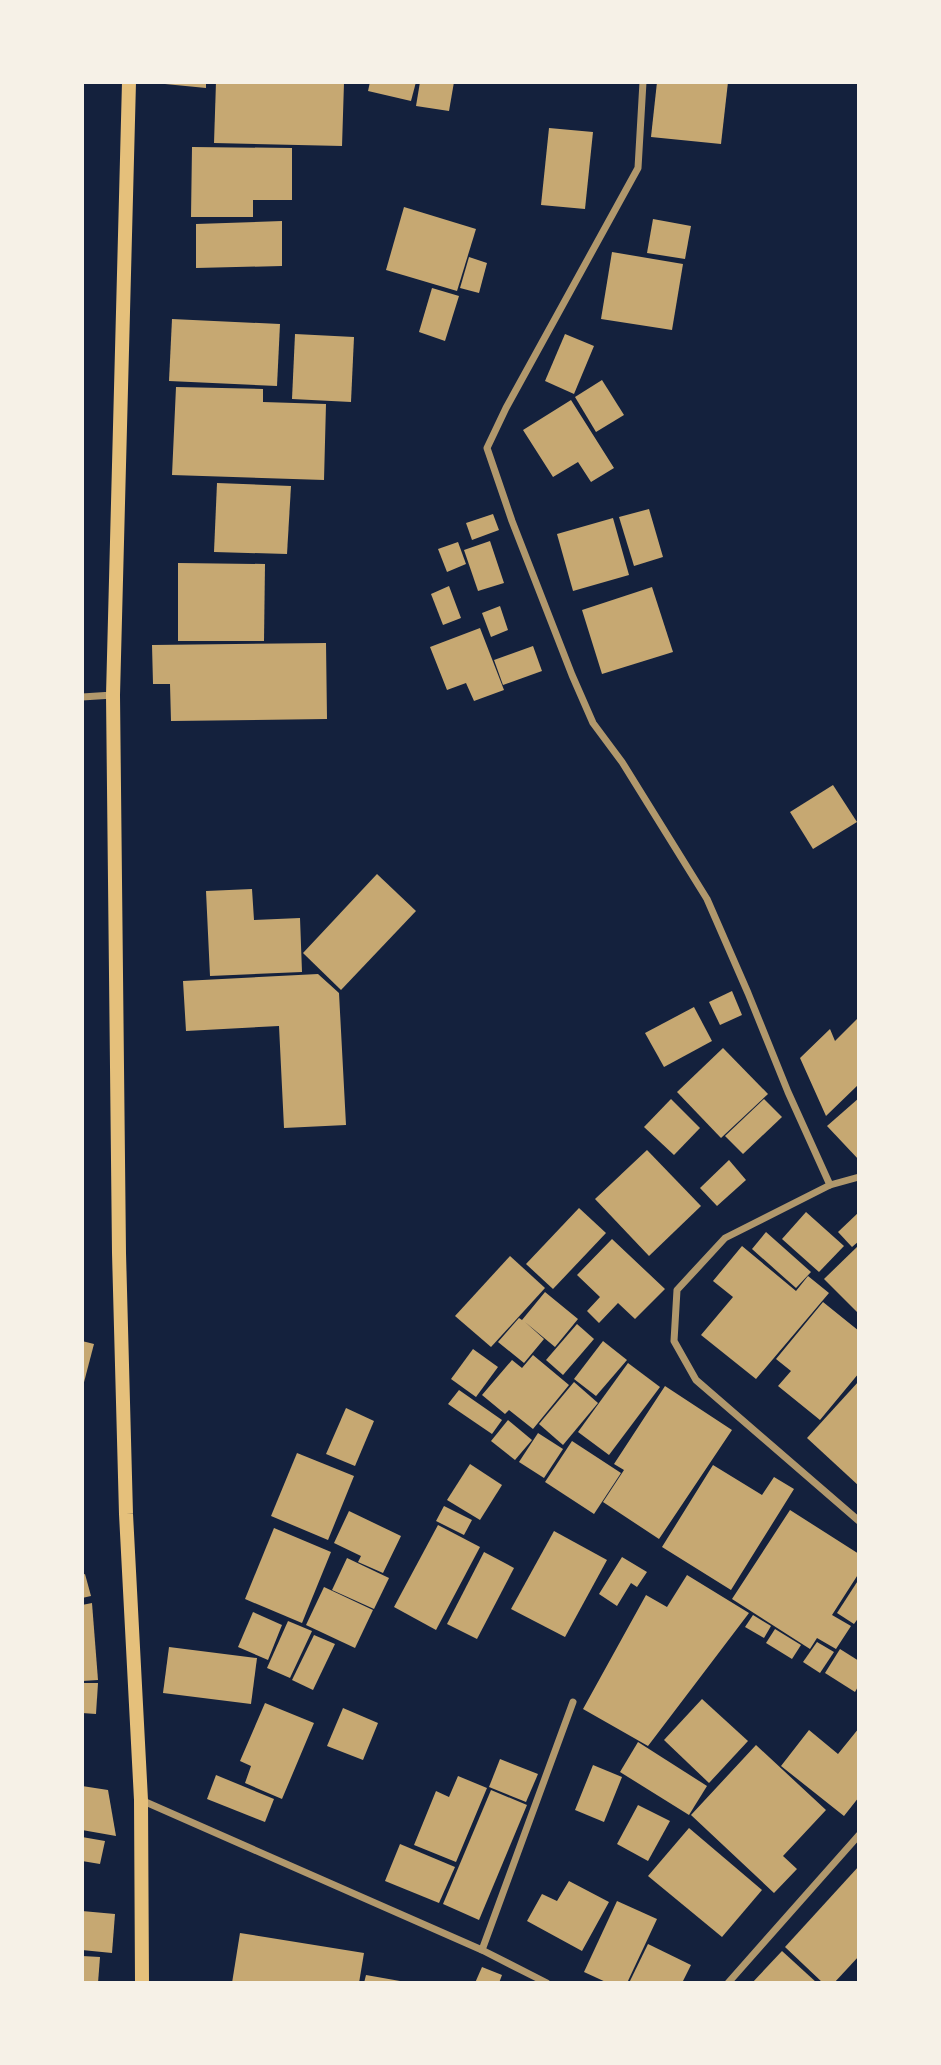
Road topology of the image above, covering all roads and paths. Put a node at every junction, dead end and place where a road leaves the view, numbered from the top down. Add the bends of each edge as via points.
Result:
1 (129, 82) edge
2 (643, 82) edge
3 (113, 695) junction
4 (82, 696) edge
5 (859, 1177) edge
6 (830, 1185) junction
7 (859, 1521) edge
8 (573, 1702) dead end
9 (141, 1800) junction
10 (859, 1835) edge
11 (482, 1950) junction
12 (142, 1983) edge
13 (547, 1983) edge
14 (728, 1983) edge

1 - 3 main road
2 - 6 street via 638,168 487,448 593,723 707,899
3 - 4 street
3 - 9 main road via 119,1254
5 - 6 street
6 - 7 street via 725,1238 677,1290 674,1341 696,1380
8 - 11 street
9 - 11 street
9 - 12 main road
10 - 14 street
11 - 13 street

